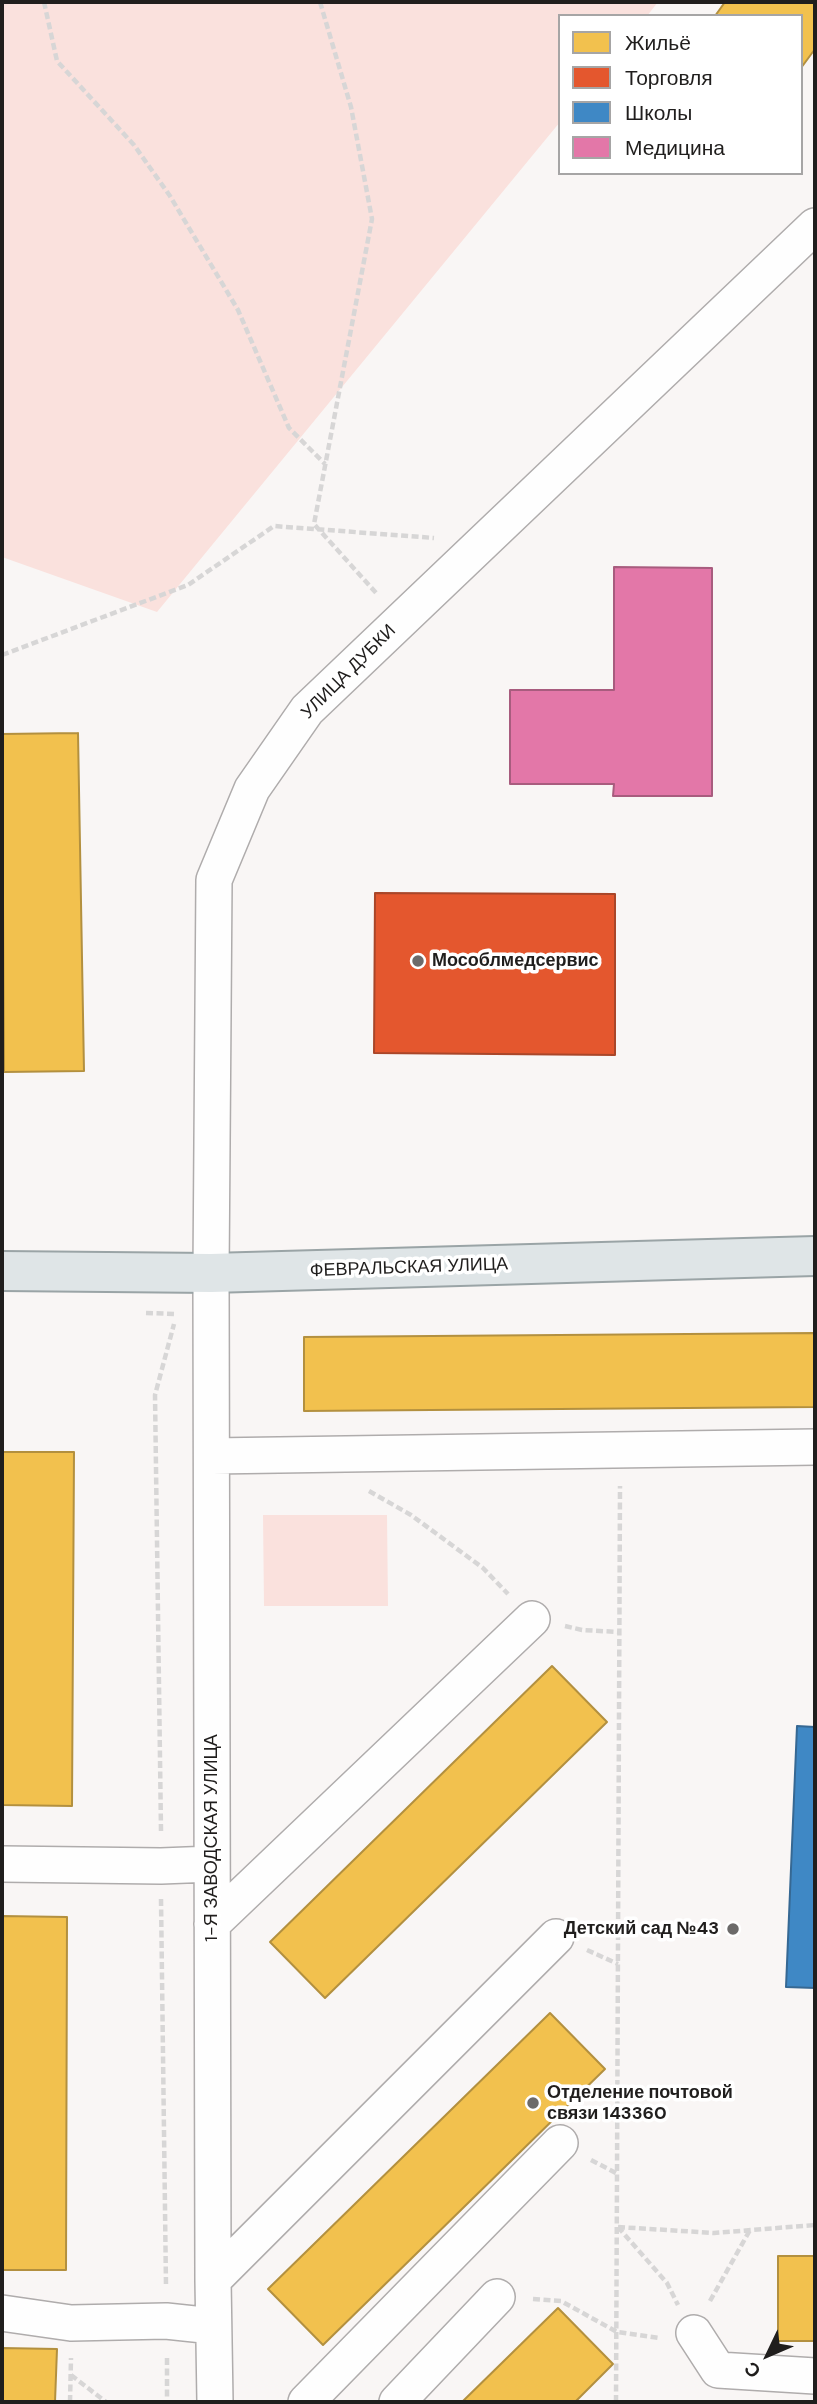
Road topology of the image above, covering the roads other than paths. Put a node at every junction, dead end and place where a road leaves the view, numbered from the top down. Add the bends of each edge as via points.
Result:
1 (815, 226) edge
2 (815, 1256) edge
3 (2, 1271) edge
4 (211, 1273) junction
5 (815, 1447) edge
6 (212, 1456) junction
7 (532, 1619) road end
8 (2, 1864) edge
9 (212, 1864) junction
10 (212, 1924) junction
11 (556, 1937) dead end
12 (561, 2143) dead end
13 (213, 2280) junction
14 (497, 2297) road end
15 (2, 2313) edge
16 (213, 2326) junction
17 (694, 2333) road end
18 (815, 2376) edge
19 (215, 2402) edge
20 (306, 2402) edge
21 (397, 2402) edge

1 - 4 street, УЛИЦА ДУБКИ via 307,710 251,789 214,880
2 - 4 main road, ФЕВРАЛЬСКАЯ УЛИЦА
3 - 4 main road, ФЕВРАЛЬСКАЯ УЛИЦА
4 - 6 street, 1-Я ЗАВОДСКАЯ УЛИЦА
5 - 6 street
6 - 9 street, 1-Я ЗАВОДСКАЯ УЛИЦА
7 - 10 street
8 - 9 street
9 - 10 street, 1-Я ЗАВОДСКАЯ УЛИЦА
10 - 13 street, 1-Я ЗАВОДСКАЯ УЛИЦА
11 - 13 street
12 - 20 street
13 - 16 street, 1-Я ЗАВОДСКАЯ УЛИЦА
14 - 21 street
15 - 16 street via 71,2323 166,2321
16 - 19 street, 1-Я ЗАВОДСКАЯ УЛИЦА
17 - 18 street via 718,2370

